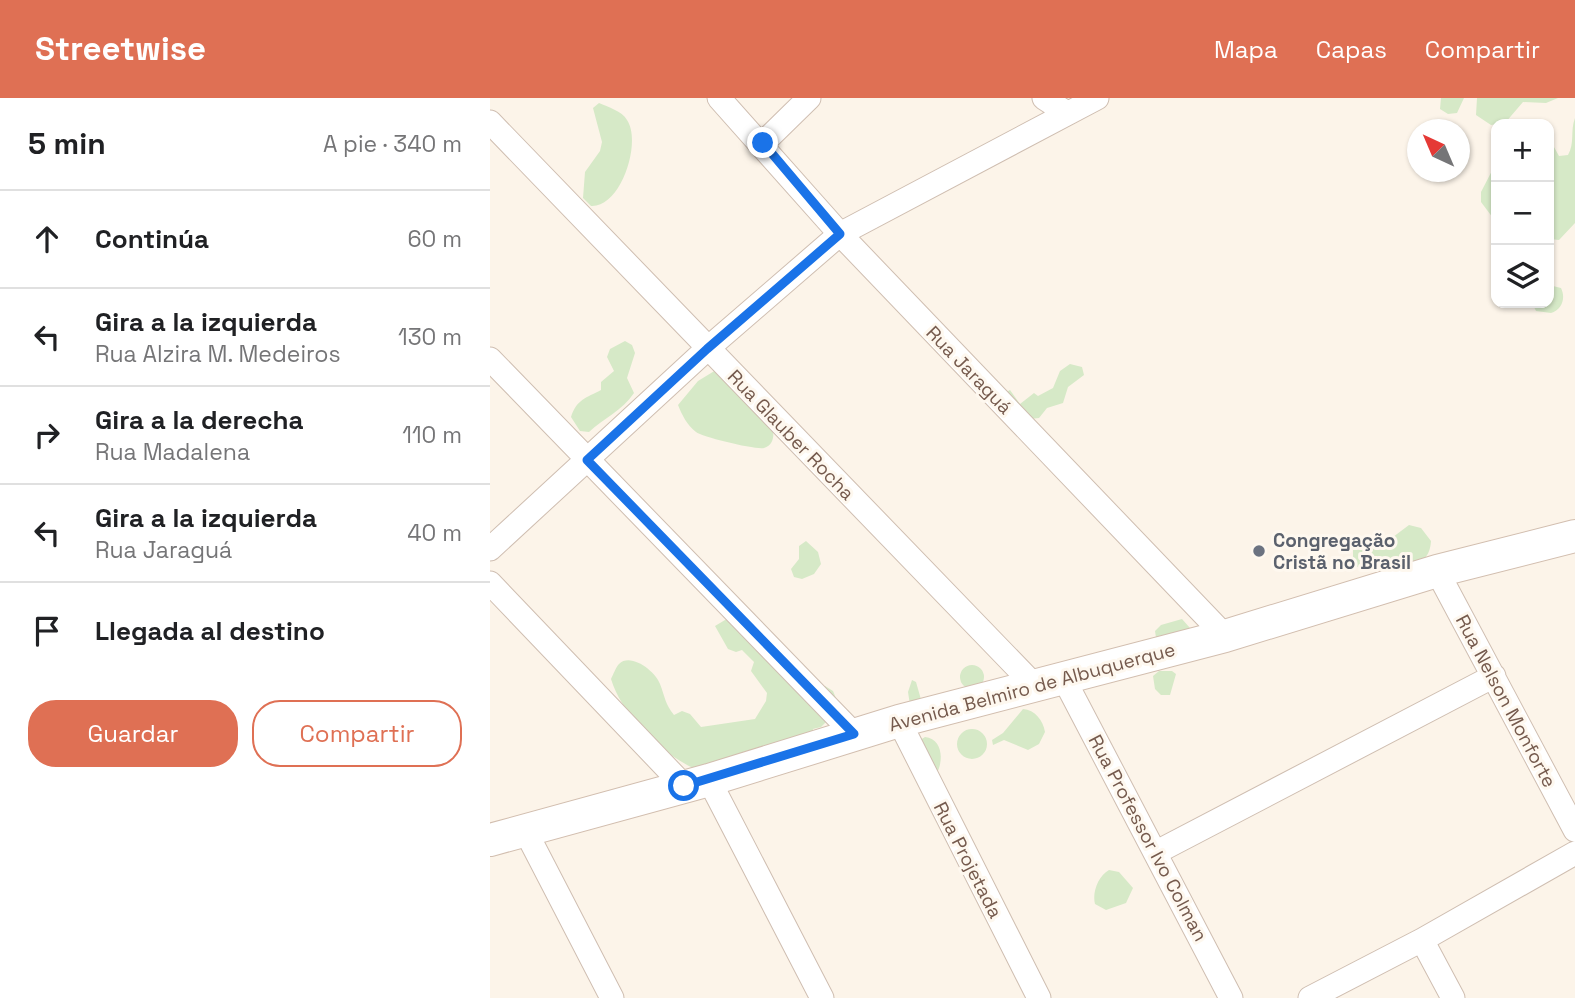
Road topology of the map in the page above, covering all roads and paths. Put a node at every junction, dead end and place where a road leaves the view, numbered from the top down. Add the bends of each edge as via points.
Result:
1 (719, 98) edge
2 (809, 98) edge
3 (1044, 98) edge
4 (1097, 98) edge
5 (1067, 113) junction
6 (490, 122) edge
7 (763, 143) junction
8 (840, 234) junction
9 (707, 349) junction
10 (490, 359) edge
11 (587, 460) junction
12 (1575, 536) edge
13 (490, 549) edge
14 (1437, 571) junction
15 (490, 583) edge
16 (1225, 636) junction
17 (1494, 676) junction
18 (1050, 683) junction
19 (898, 721) junction
20 (854, 734) junction
21 (696, 783) junction
22 (525, 830) junction
23 (1575, 830) edge
24 (490, 840) edge
25 (1155, 853) junction
26 (1575, 853) edge
27 (1422, 940) junction
28 (612, 998) edge
29 (822, 998) edge
30 (1038, 998) edge
31 (1231, 998) edge
32 (1310, 998) edge
33 (1453, 998) edge

1 - 7 street, Rua Jaraguá
2 - 7 street
3 - 5 street
4 - 5 street
5 - 8 street
6 - 9 street, Rua Glauber Rocha
7 - 8 street, Rua Jaraguá
8 - 9 street
8 - 16 street, Rua Jaraguá
9 - 11 street
9 - 18 street, Rua Glauber Rocha
10 - 11 street
11 - 13 street
11 - 20 street
12 - 14 main road, Avenida Belmiro de Albuquerque
14 - 16 main road, Avenida Belmiro de Albuquerque
14 - 17 street, Rua Nelson Monforte
15 - 21 street
16 - 18 main road, Avenida Belmiro de Albuquerque
17 - 23 street, Rua Nelson Monforte
17 - 25 street
18 - 19 main road, Avenida Belmiro de Albuquerque
18 - 25 street, Rua Professor Ivo Colman
19 - 20 main road, Avenida Belmiro de Albuquerque
19 - 30 street, Rua Projetada
20 - 21 main road, Avenida Belmiro de Albuquerque
21 - 22 main road, Avenida Belmiro de Albuquerque
21 - 29 street
22 - 24 main road, Avenida Belmiro de Albuquerque
22 - 28 street
25 - 31 street, Rua Professor Ivo Colman
26 - 27 street
27 - 32 street
27 - 33 street

